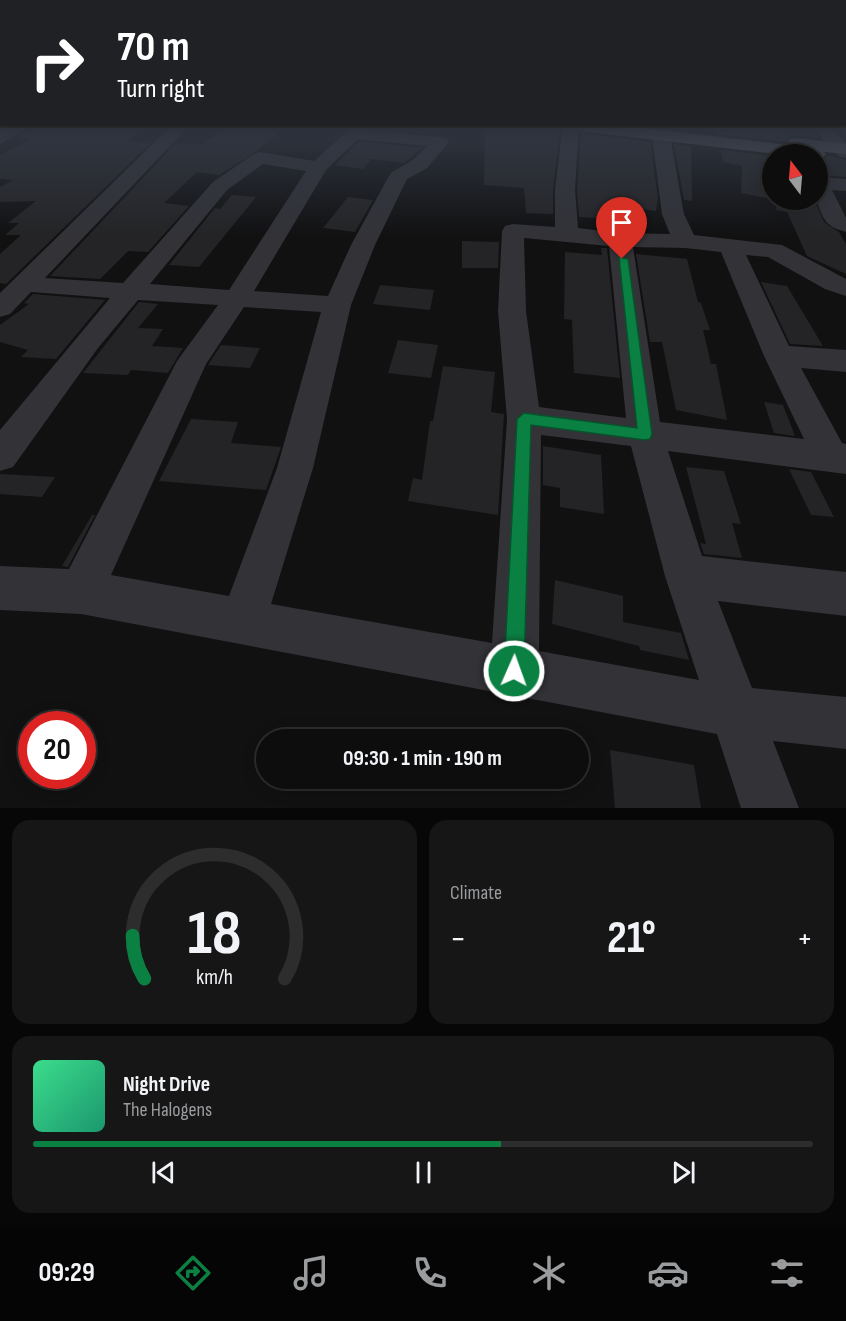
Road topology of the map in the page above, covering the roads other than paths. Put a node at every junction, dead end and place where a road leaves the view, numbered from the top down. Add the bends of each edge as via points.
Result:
1 (146, 161) edge
2 (256, 161) edge
3 (277, 161) edge
4 (325, 161) edge
5 (423, 161) edge
6 (566, 161) edge
7 (665, 161) edge
8 (318, 167) junction
9 (846, 185) edge
10 (846, 225) edge
11 (567, 234) junction
12 (620, 240) junction
13 (685, 242) junction
14 (730, 246) junction
15 (23, 284) junction
16 (846, 288) edge
17 (131, 291) junction
18 (237, 298) junction
19 (337, 305) junction
20 (0, 308) edge
21 (779, 356) junction
22 (846, 361) edge
23 (524, 419) junction
24 (645, 434) junction
25 (0, 456) edge
26 (838, 458) edge
27 (687, 576) junction
28 (0, 588) edge
29 (81, 592) junction
30 (846, 594) edge
31 (243, 621) junction
32 (514, 671) junction
33 (737, 712) junction
34 (846, 723) edge
35 (770, 808) edge

1 - 15 street
2 - 17 street via 220,186
3 - 8 street
4 - 8 street
5 - 19 street via 399,176
6 - 11 street
7 - 13 street via 673,214
8 - 18 street
9 - 10 street via 818,183 837,222
11 - 12 street
11 - 23 street via 513,231 512,311
12 - 13 street
12 - 24 street
13 - 14 street
14 - 16 street via 774,250
14 - 21 street
15 - 17 street
15 - 20 street
17 - 18 street
17 - 25 street
18 - 19 street
18 - 29 street via 192,361
19 - 31 street via 294,468
21 - 22 street
21 - 26 street
23 - 24 street
23 - 32 street
24 - 26 street
24 - 27 street
27 - 30 street
27 - 33 street
28 - 29 street
29 - 31 street
31 - 32 street
32 - 33 street
33 - 34 street
33 - 35 street

